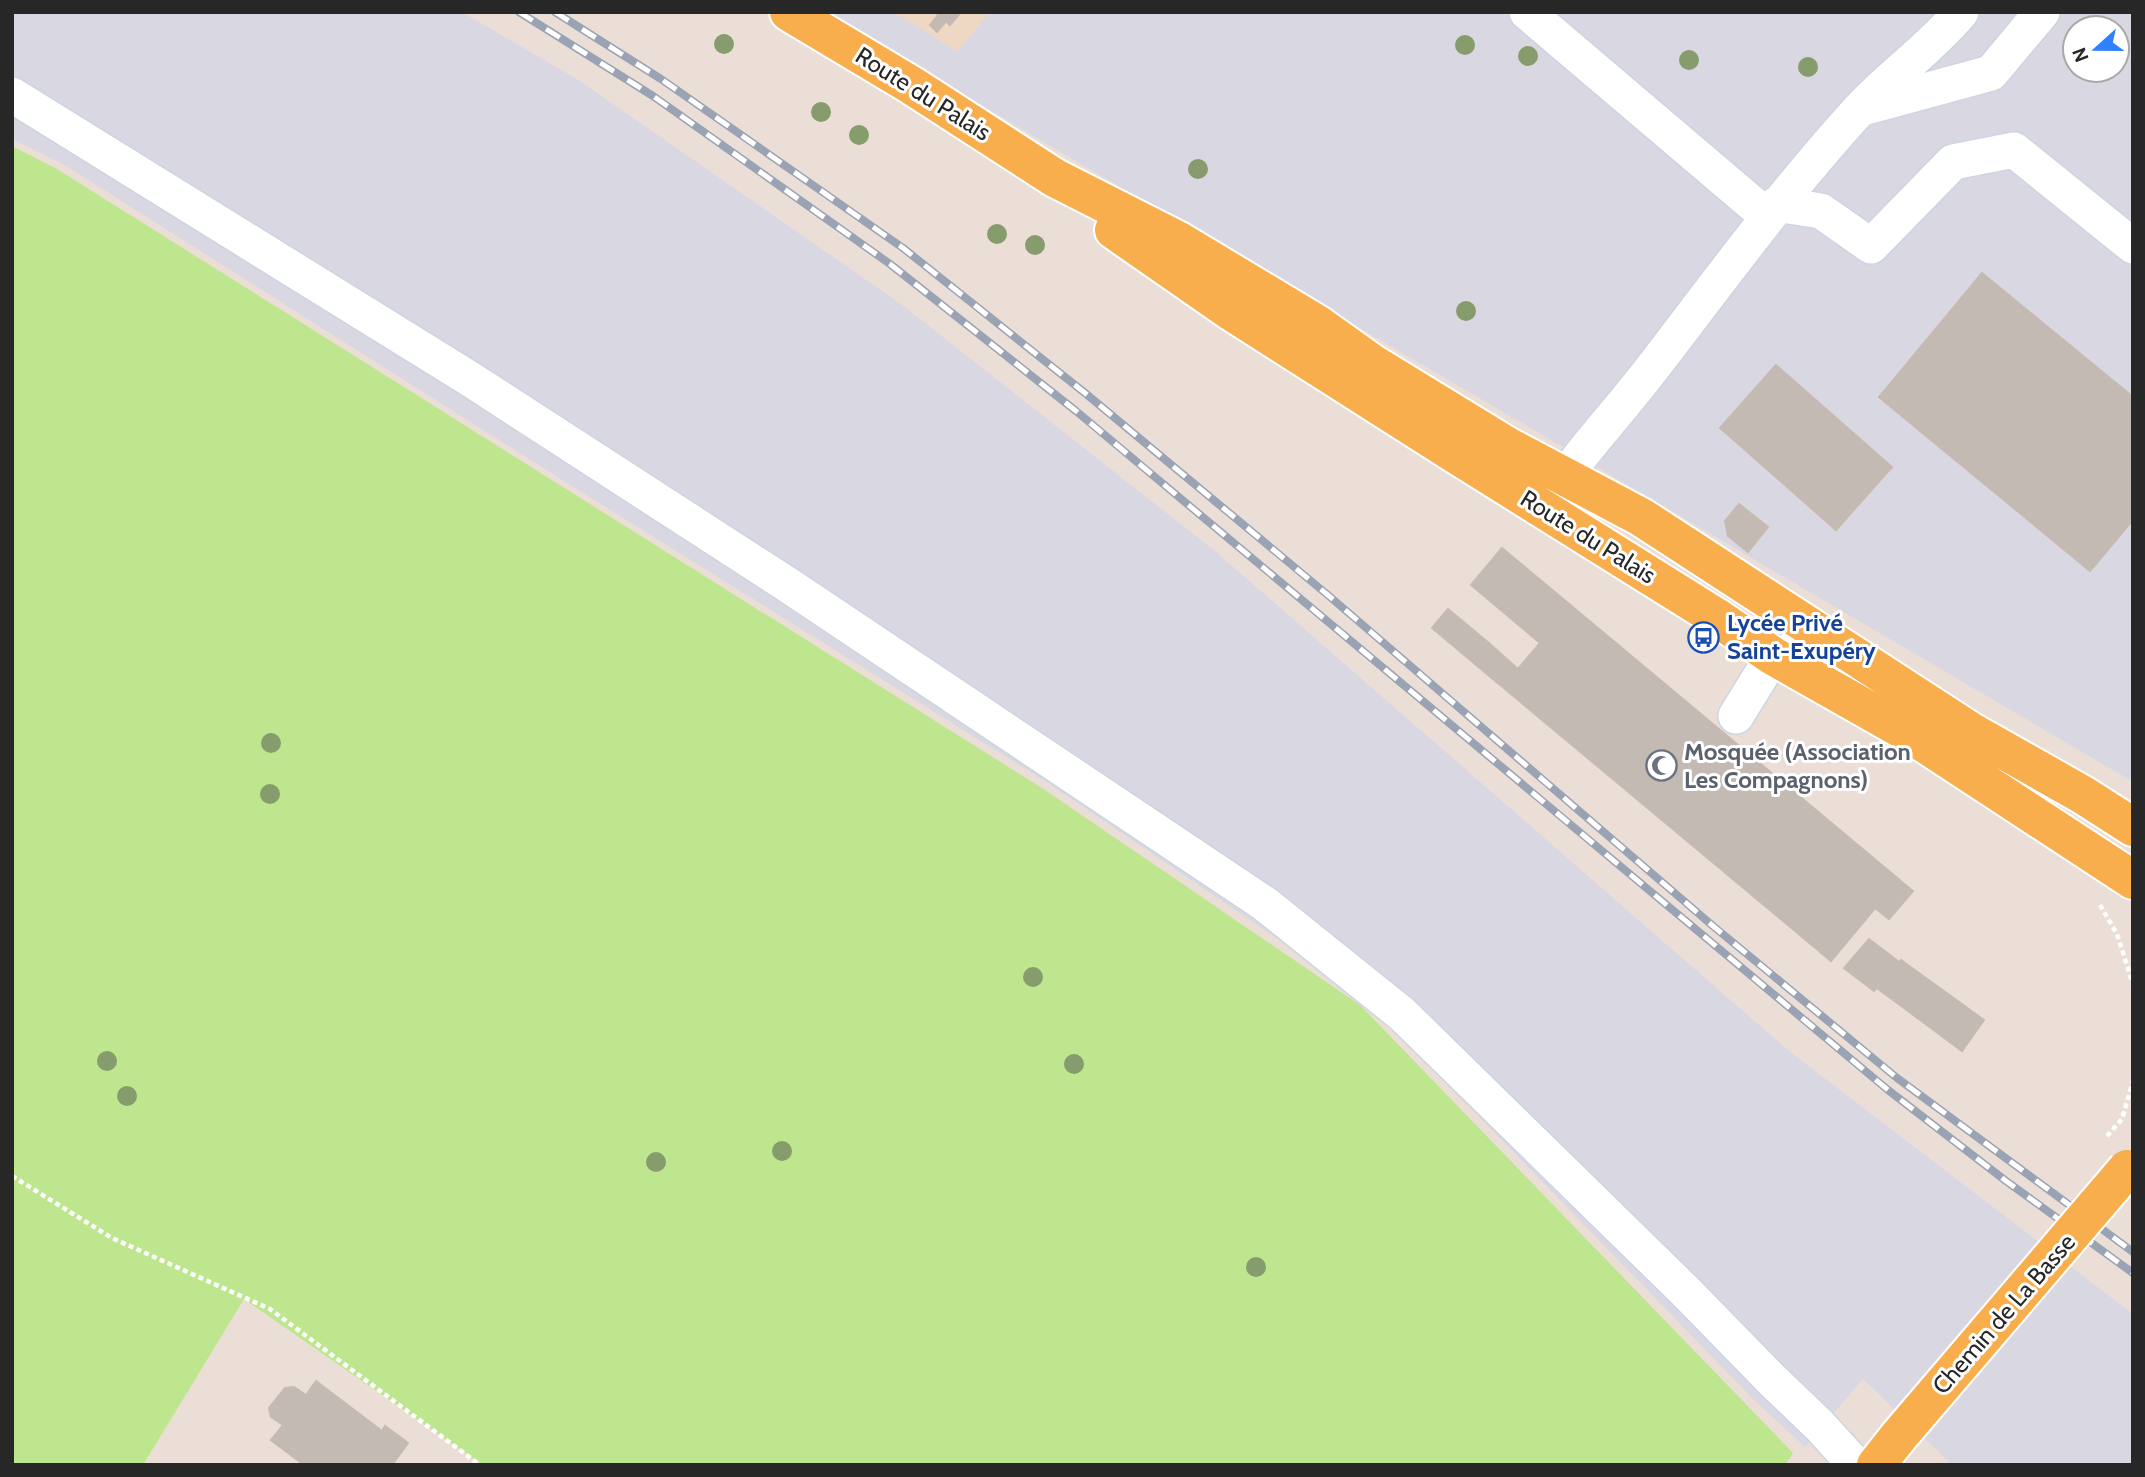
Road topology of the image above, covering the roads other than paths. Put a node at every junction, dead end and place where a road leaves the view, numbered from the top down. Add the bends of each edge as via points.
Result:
1 (789, 12) edge
2 (1527, 12) edge
3 (1961, 12) edge
4 (2042, 12) edge
5 (12, 95) edge
6 (1860, 109) junction
7 (1055, 178) junction
8 (1773, 211) junction
9 (2133, 246) edge
10 (1564, 476) junction
11 (1543, 509) junction
12 (1773, 656) junction
13 (1736, 716) dead end
14 (1970, 731) junction
15 (2133, 827) edge
16 (2101, 857) junction
17 (2133, 880) edge
18 (2133, 908) edge
19 (2130, 1166) edge
20 (1888, 1450) edge
21 (1858, 1465) edge

1 - 7 main road, Route du Palais
2 - 8 lane
3 - 6 lane
4 - 6 lane via 1991,73
5 - 21 lane via 482,386 1265,904 1402,1014
6 - 8 lane
7 - 10 main road, Route du Palais via 1179,241 1470,424
7 - 11 main road, Route du Palais via 1092,215 1229,310
8 - 9 lane via 1821,211 1871,246 1953,162 2014,150
8 - 10 lane
10 - 11 lane
10 - 14 main road, Route du Palais via 1656,527
11 - 12 main road, Route du Palais
12 - 13 lane
12 - 14 lane via 1804,646 1918,716
12 - 16 main road, Route du Palais via 1907,732
14 - 15 main road, Route du Palais
16 - 17 main road, Route du Palais
16 - 18 main road
19 - 20 main road, Chemin de La Basse, bridge

